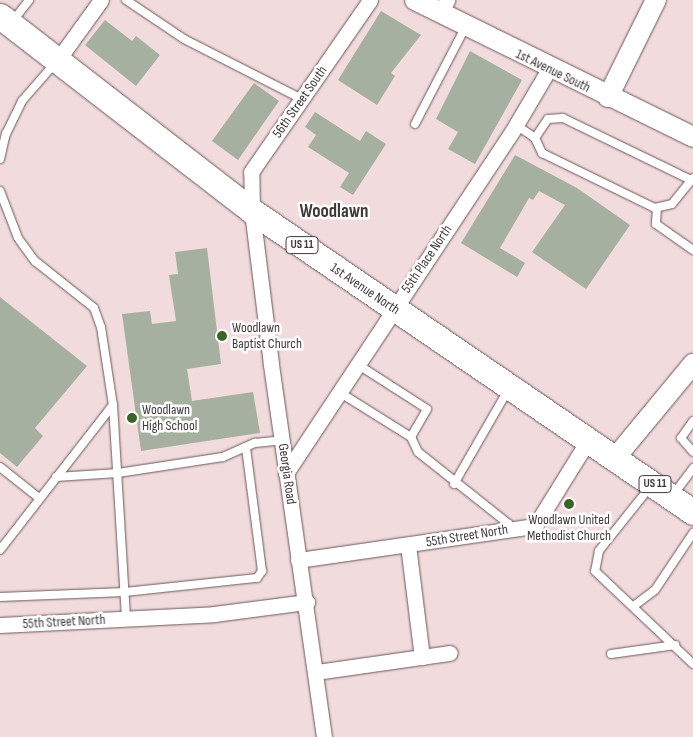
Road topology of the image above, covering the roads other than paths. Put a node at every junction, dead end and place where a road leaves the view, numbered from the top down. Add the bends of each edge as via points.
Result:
1 (29, 0) edge
2 (101, 0) edge
3 (126, 0) edge
4 (370, 0) edge
5 (415, 0) edge
6 (656, 0) edge
7 (443, 7) edge
8 (5, 20) edge
9 (465, 28) junction
10 (57, 61) junction
11 (549, 69) junction
12 (608, 97) junction
13 (302, 99) junction
14 (415, 124) dead end
15 (516, 126) junction
16 (693, 137) edge
17 (536, 138) junction
18 (0, 159) edge
19 (692, 179) edge
20 (0, 191) edge
21 (657, 208) junction
22 (252, 211) junction
23 (693, 250) edge
24 (394, 308) junction
25 (357, 364) junction
26 (693, 364) edge
27 (511, 386) junction
28 (339, 392) junction
29 (113, 406) junction
30 (693, 421) edge
31 (411, 437) junction
32 (589, 439) junction
33 (282, 440) junction
34 (246, 447) junction
35 (693, 452) edge
36 (616, 457) junction
37 (0, 467) edge
38 (693, 468) edge
39 (286, 472) junction
40 (118, 473) junction
41 (56, 477) junction
42 (454, 484) junction
43 (662, 490) junction
44 (39, 498) junction
45 (693, 512) edge
46 (511, 530) junction
47 (693, 533) edge
48 (408, 545) junction
49 (0, 550) edge
50 (298, 560) junction
51 (125, 592) junction
52 (0, 598) edge
53 (307, 602) junction
54 (635, 605) junction
55 (126, 619) junction
56 (0, 625) edge
57 (675, 644) junction
58 (450, 654) dead end
59 (612, 654) dead end
60 (422, 657) junction
61 (693, 664) edge
62 (316, 672) junction
63 (324, 737) edge

1 - 8 lane
2 - 10 street
3 - 13 lane via 184,39
4 - 13 street, 56th Street South
5 - 7 street, 1st Avenue South
6 - 12 street
7 - 9 street, 1st Avenue South
8 - 10 main road, 1st Avenue North / US 11
9 - 11 street, 1st Avenue South
9 - 14 lane
10 - 18 lane via 22,101 6,134
10 - 22 main road, 1st Avenue North / US 11
11 - 12 street, 1st Avenue South
11 - 15 street, 55th Place North
12 - 16 street, 1st Avenue South
13 - 22 street, 56th Street South via 251,172
15 - 17 lane
15 - 24 street, 55th Place North
17 - 19 lane via 548,119 563,118
17 - 21 lane via 542,153
19 - 21 lane via 672,204
20 - 29 lane via 18,238 35,261 94,308
21 - 23 lane via 656,224
22 - 24 main road, 1st Avenue North / US 11
22 - 33 street, Georgia Road
24 - 25 street, 55th Place North
24 - 27 main road, 1st Avenue North / US 11
25 - 28 street, 55th Place North
25 - 31 lane via 427,409
26 - 36 street
27 - 32 main road, 1st Avenue North / US 11
27 - 42 lane
28 - 31 lane
28 - 39 street, 55th Place North
29 - 40 lane
29 - 41 lane
30 - 35 lane via 681,438
31 - 42 lane via 418,452
32 - 36 main road, 1st Avenue North / US 11
32 - 46 street, 55th Street North via 535,526
33 - 34 lane
33 - 39 street, Georgia Road
34 - 40 lane via 223,457
34 - 51 lane via 262,571 257,578
36 - 43 main road, 1st Avenue North / US 11
37 - 44 lane
38 - 43 lane
39 - 50 street, Georgia Road
40 - 41 lane
40 - 51 lane
41 - 44 lane
42 - 46 lane via 509,524
43 - 45 main road, 1st Avenue North / US 11
43 - 54 lane via 600,551 595,571
44 - 49 lane
46 - 48 street, 55th Street North
47 - 54 lane via 654,590
48 - 50 street, 55th Street North
48 - 60 street
50 - 53 street, Georgia Road
51 - 52 lane
51 - 55 lane
53 - 55 street, 55th Street North via 214,614
53 - 62 street, Georgia Road
54 - 57 lane
55 - 56 street, 55th Street North
57 - 59 lane
57 - 61 lane
58 - 60 street
60 - 62 street
62 - 63 street, Georgia Road

